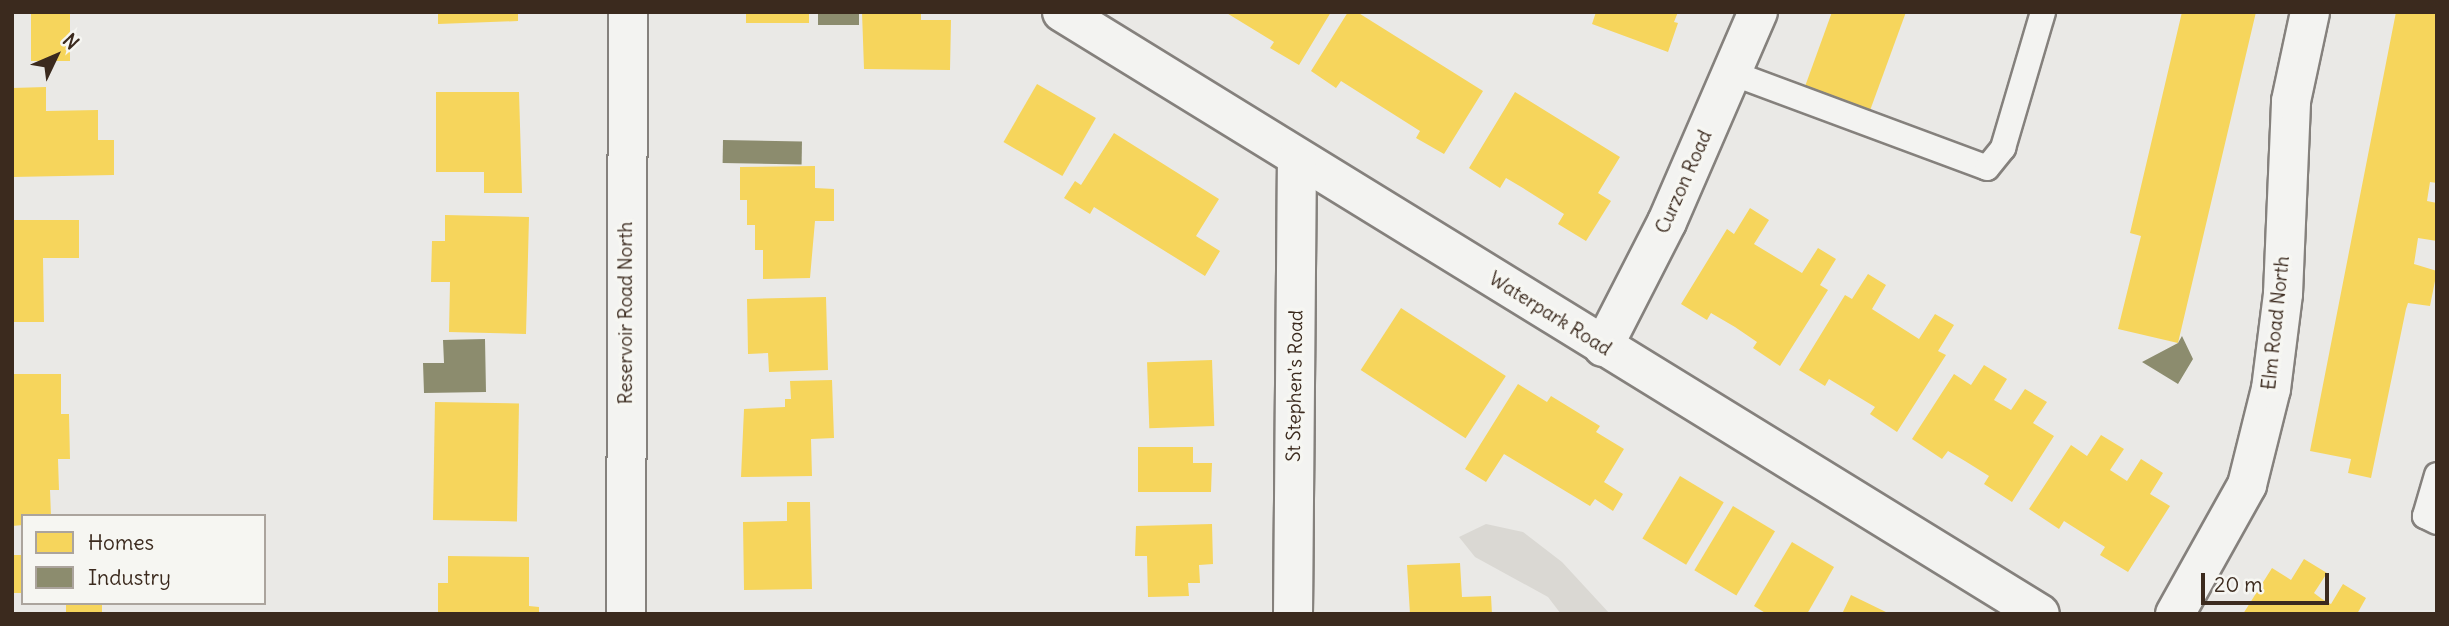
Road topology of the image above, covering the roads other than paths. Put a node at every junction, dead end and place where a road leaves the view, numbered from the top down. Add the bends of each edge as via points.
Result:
1 (628, 12) edge
2 (1758, 12) edge
3 (2043, 12) edge
4 (2310, 12) edge
5 (1077, 16) edge
6 (1732, 73) junction
7 (1297, 159) junction
8 (1603, 347) junction
9 (2437, 475) edge
10 (2437, 522) edge
11 (626, 614) edge
12 (1293, 614) edge
13 (2040, 614) edge
14 (2175, 614) edge

1 - 11 street, Reservoir Road North
2 - 6 street, Curzon Road
3 - 6 lane via 2003,148 1987,168
4 - 14 street, Elm Road North via 2291,101 2283,293 2271,389 2247,485
5 - 7 street, Waterpark Road
6 - 8 street, Curzon Road via 1667,222
7 - 8 street, Waterpark Road
7 - 12 street, St Stephen's Road
8 - 13 street, Waterpark Road
9 - 10 lane via 2425,516

